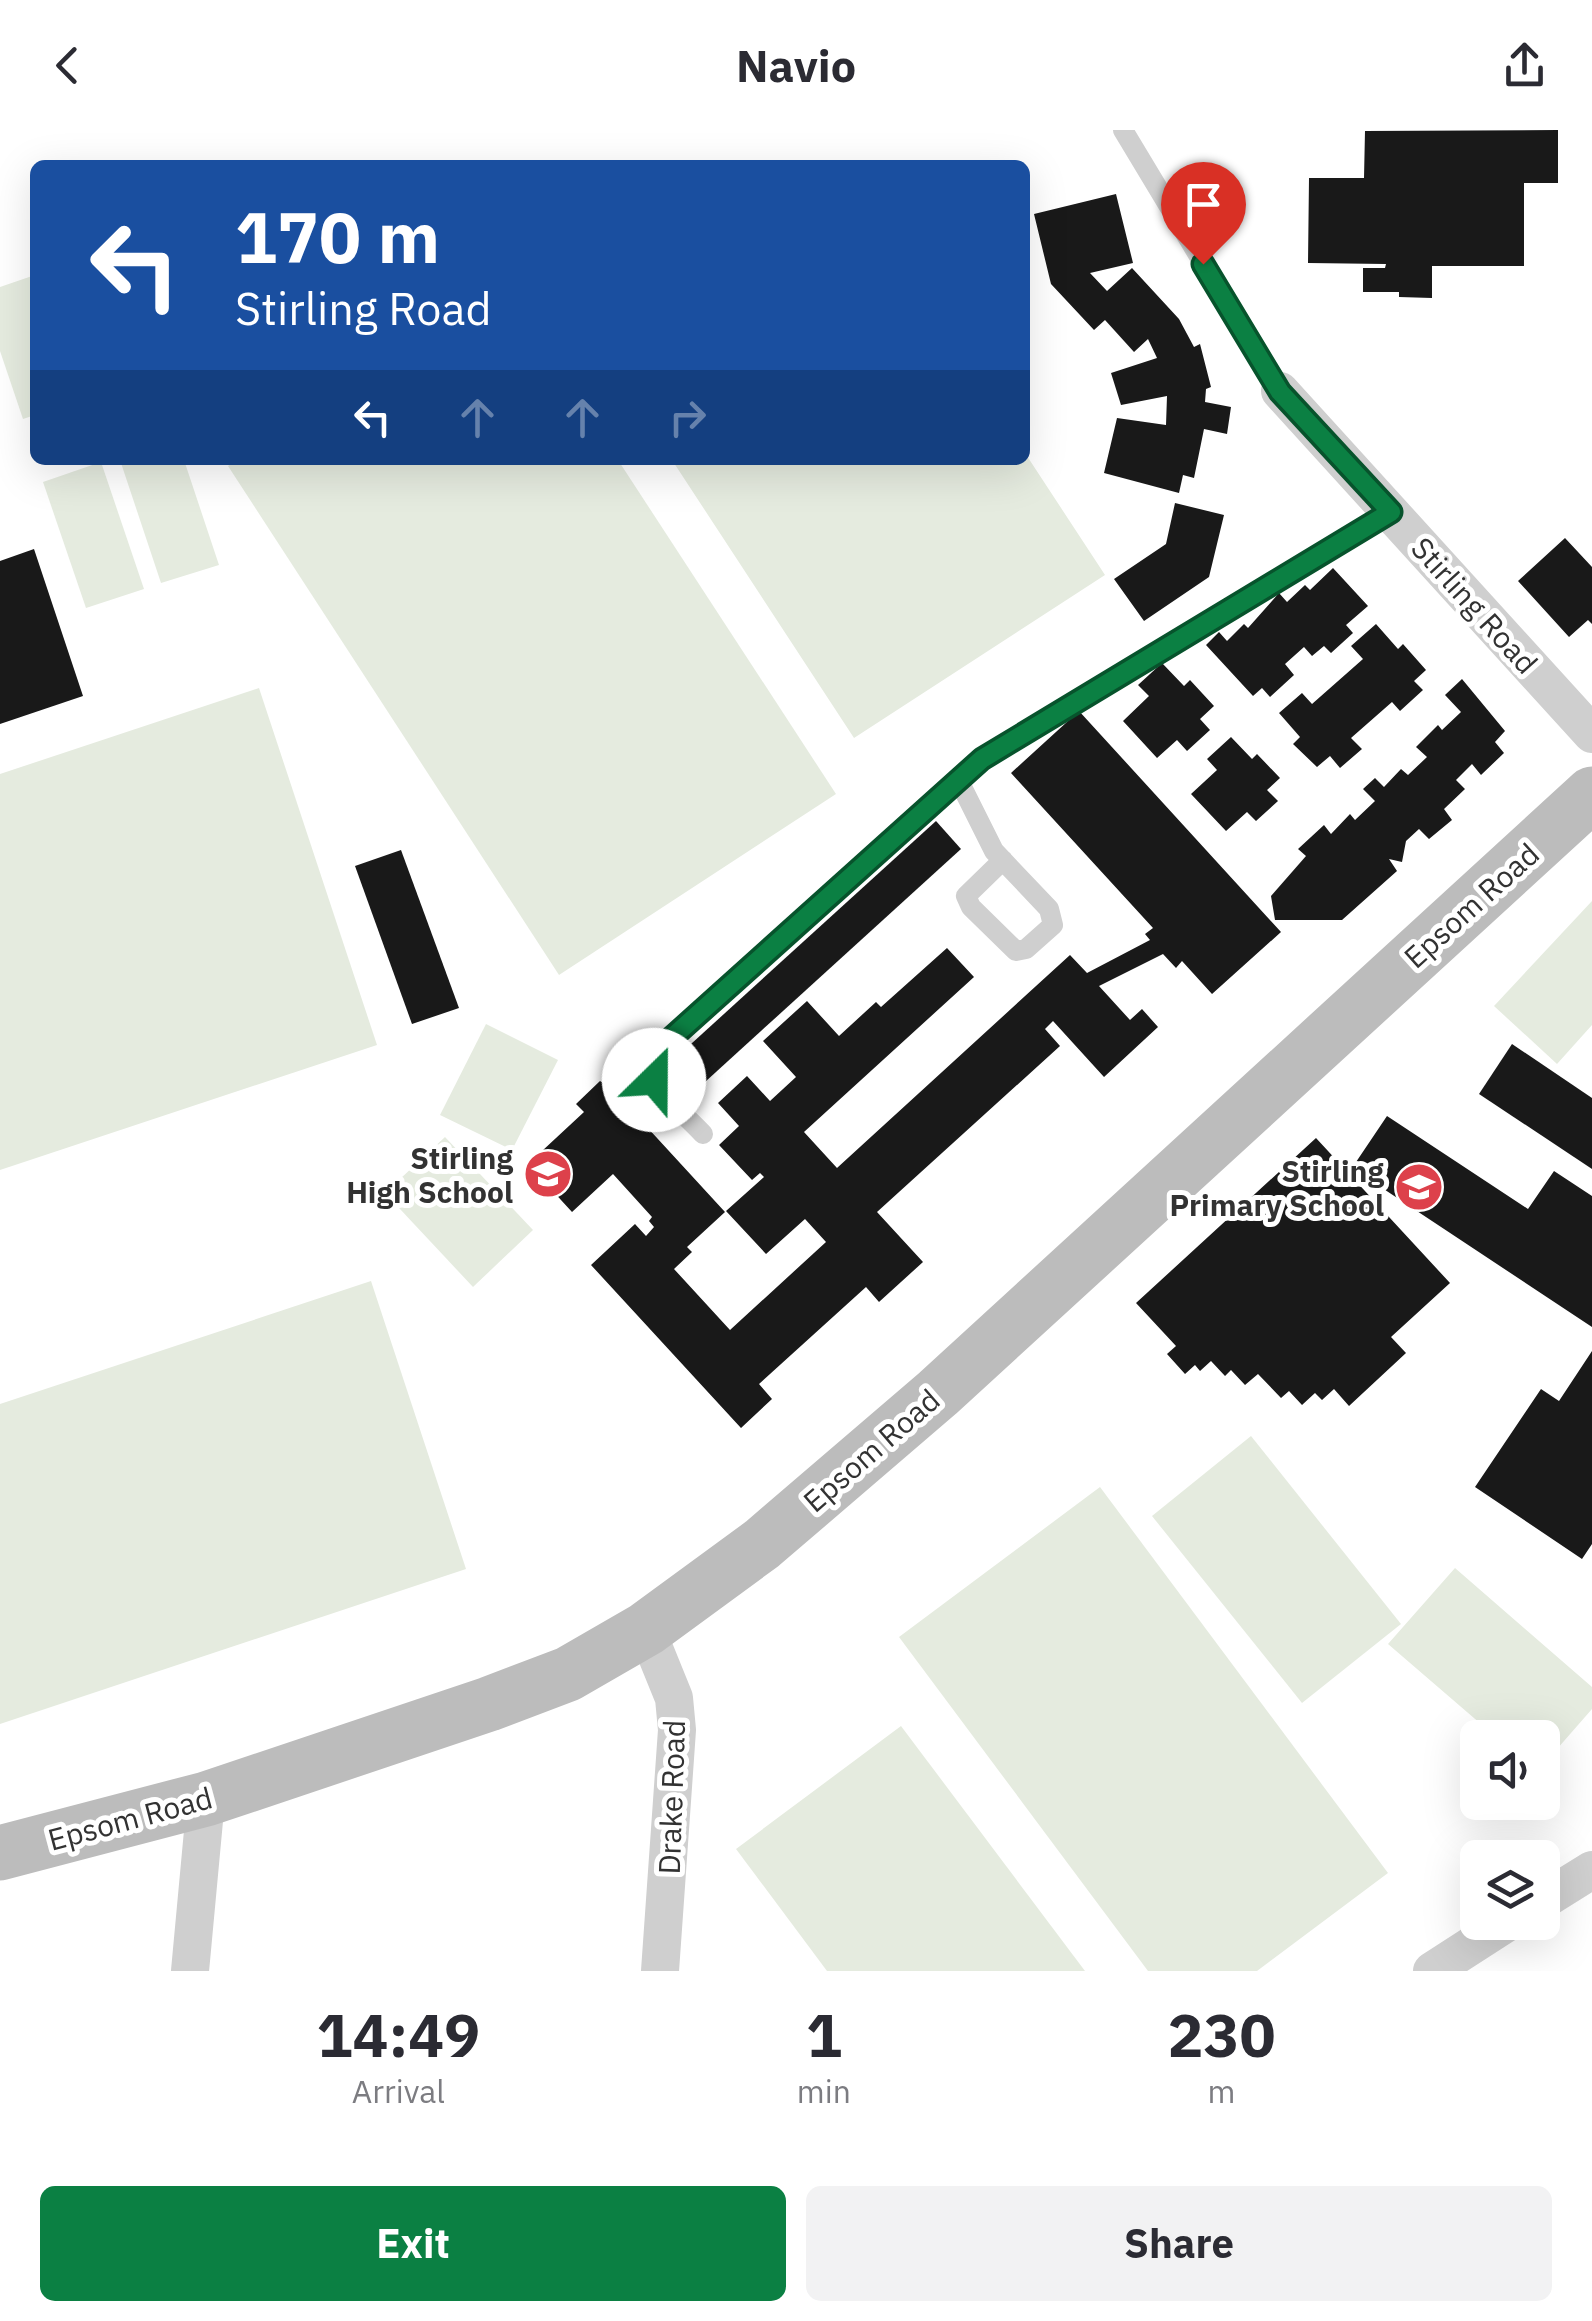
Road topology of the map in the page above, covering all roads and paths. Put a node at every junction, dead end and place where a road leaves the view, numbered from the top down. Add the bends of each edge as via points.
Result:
1 (1123, 130) edge
2 (1280, 392) joint
3 (1391, 512) junction
4 (1592, 734) edge
5 (958, 778) junction
6 (1592, 794) edge
7 (1003, 860) junction
8 (702, 1134) dead end
9 (646, 1630) junction
10 (206, 1799) junction
11 (0, 1853) edge
12 (1592, 1870) edge
13 (1560, 1890) edge
14 (1480, 1940) edge
15 (190, 1971) edge
16 (660, 1971) edge
17 (1432, 1971) edge

1 - 2 lane, Stirling Road
2 - 3 street, Stirling Road
3 - 4 street, Stirling Road
3 - 5 lane
5 - 7 lane
5 - 8 lane via 657,1051 654,1080
6 - 9 street, Epsom Road via 938,1393 762,1544
7 - 7 lane via 1053,918 1016,951 966,896
9 - 10 street, Epsom Road via 568,1674
9 - 16 street, Drake Road via 674,1698 677,1730
10 - 11 street, Epsom Road
10 - 15 street
12 - 13 street
14 - 17 street

